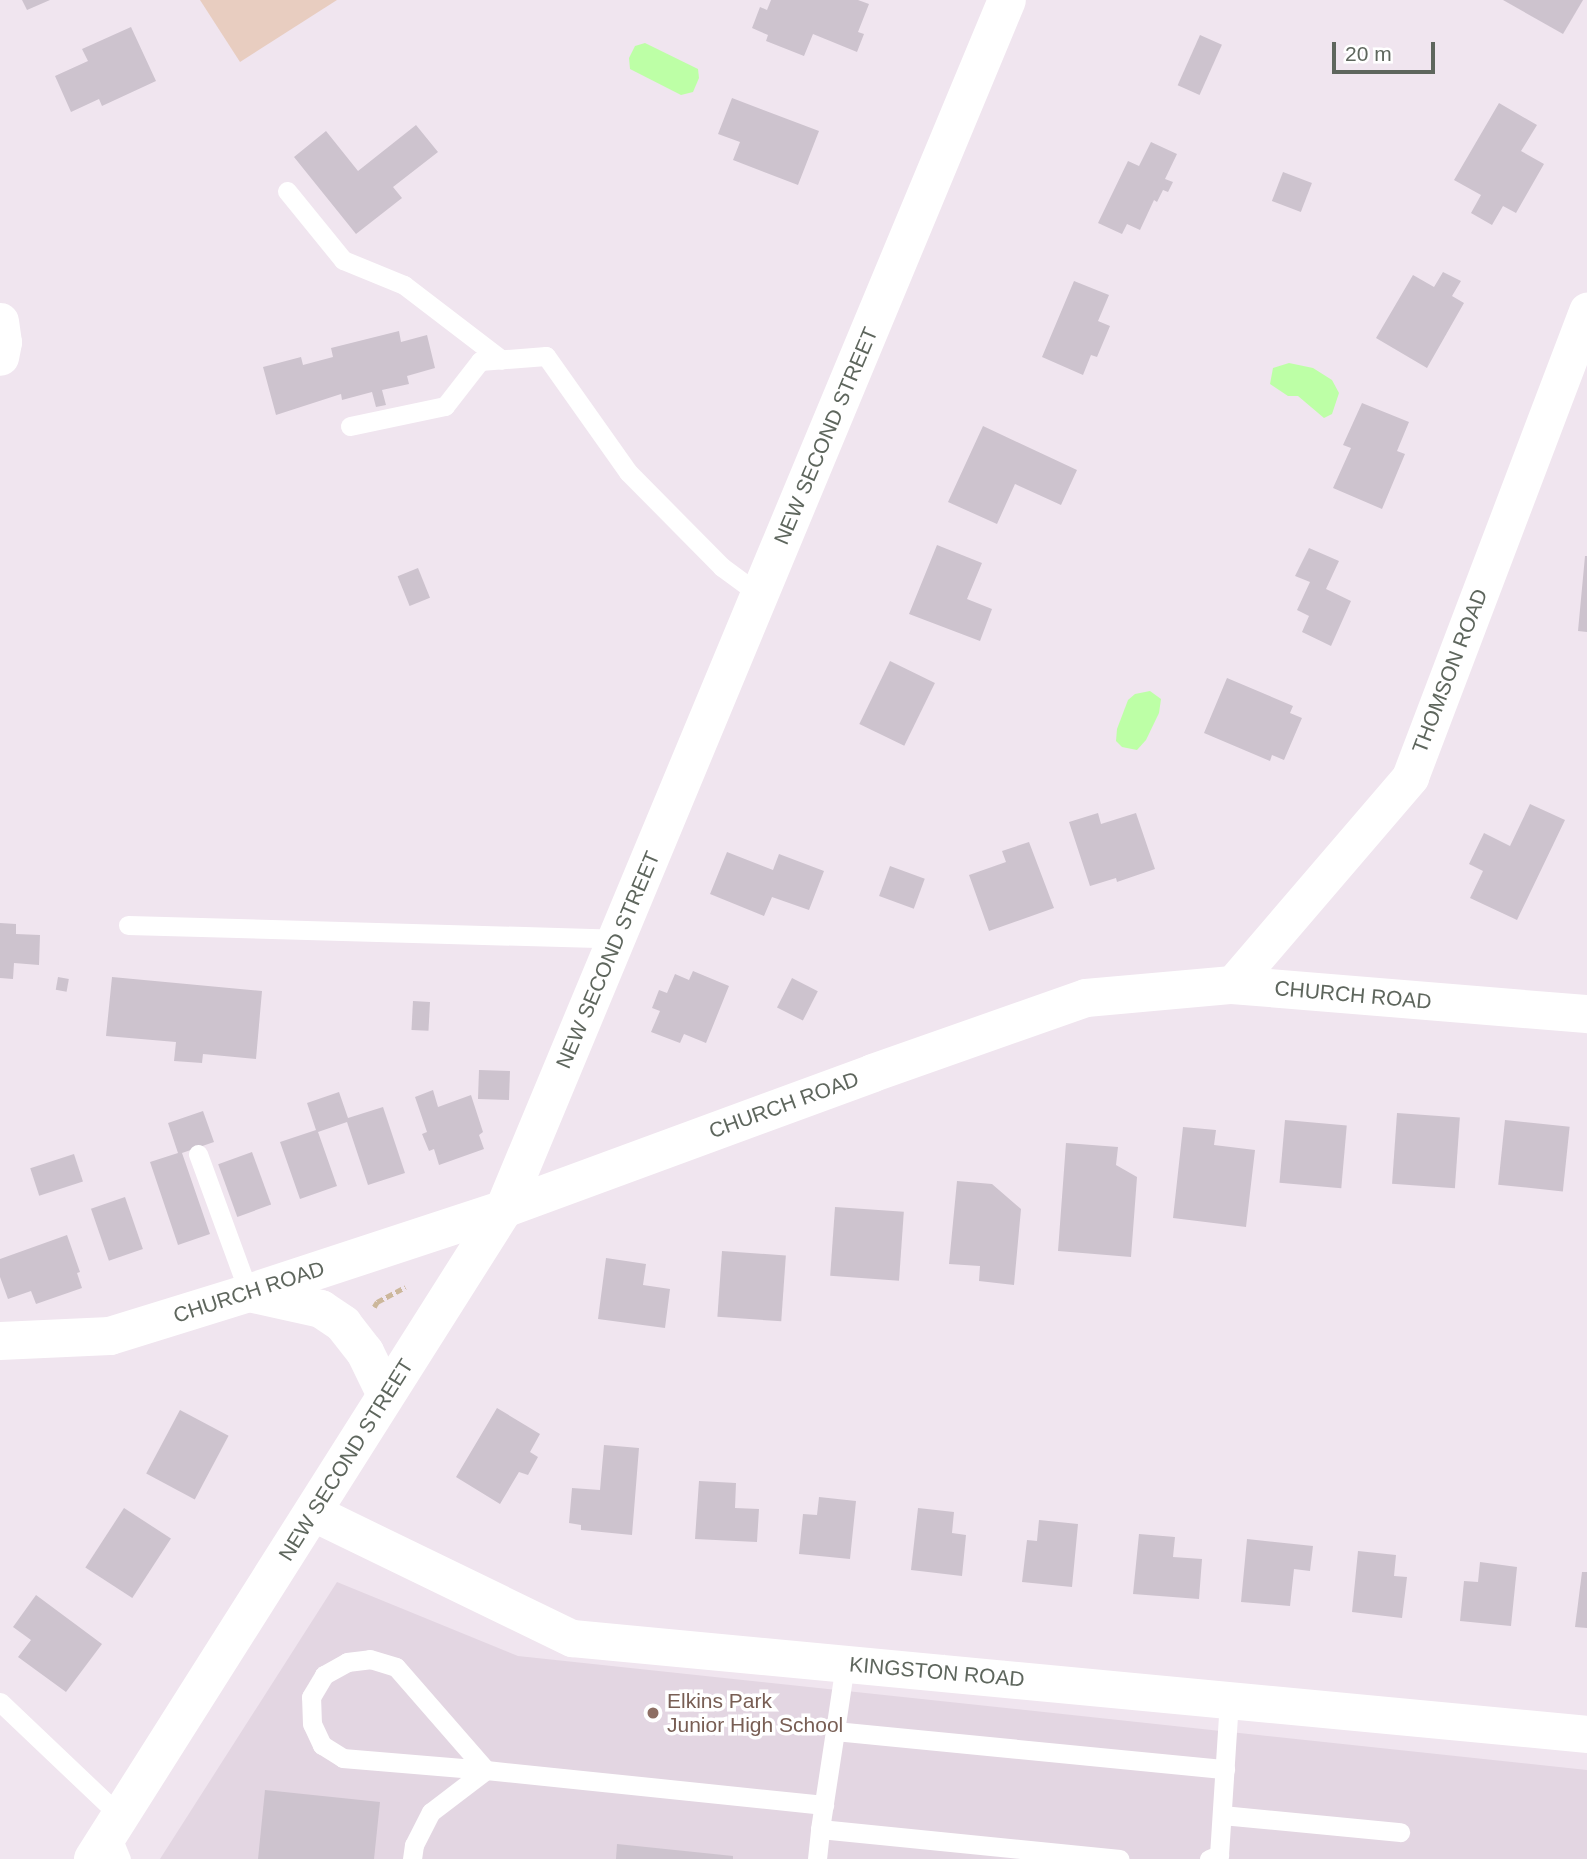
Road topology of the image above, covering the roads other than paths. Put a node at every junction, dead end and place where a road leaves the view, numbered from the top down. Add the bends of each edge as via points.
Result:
1 (1007, 0) edge
2 (287, 191) dead end
3 (1587, 310) edge
4 (0, 321) edge
5 (0, 357) edge
6 (502, 360) junction
7 (350, 426) dead end
8 (760, 595) junction
9 (128, 925) dead end
10 (616, 939) junction
11 (1232, 985) junction
12 (1587, 1014) edge
13 (198, 1154) dead end
14 (504, 1209) junction
15 (249, 1293) junction
16 (0, 1341) edge
17 (385, 1394) junction
18 (314, 1513) junction
19 (845, 1664) junction
20 (1229, 1700) junction
21 (0, 1702) edge
22 (835, 1731) junction
23 (1587, 1734) edge
24 (1225, 1769) junction
25 (486, 1770) junction
26 (824, 1805) junction
27 (1222, 1815) junction
28 (820, 1829) junction
29 (1400, 1832) dead end
30 (111, 1841) edge
31 (1216, 1858) edge
32 (412, 1859) edge
33 (817, 1859) edge
34 (1119, 1859) edge

1 - 8 street, NEW SECOND STREET
2 - 6 lane via 343,260 404,285
3 - 11 street, THOMSON ROAD via 1410,776
4 - 5 street
6 - 7 lane via 480,361 444,406
6 - 8 lane via 546,356 628,472 722,567
8 - 10 street, NEW SECOND STREET
9 - 10 lane
10 - 14 street, NEW SECOND STREET
11 - 12 street, CHURCH ROAD
11 - 14 street, CHURCH ROAD via 1086,998
13 - 15 lane
14 - 15 street, CHURCH ROAD
14 - 17 street, NEW SECOND STREET
15 - 16 street, CHURCH ROAD via 110,1336
15 - 17 street via 321,1309 343,1324 365,1352
17 - 18 street, NEW SECOND STREET
18 - 19 street, KINGSTON ROAD via 572,1638
18 - 30 street, NEW SECOND STREET
19 - 20 street, KINGSTON ROAD
19 - 22 lane
20 - 23 street, KINGSTON ROAD
20 - 24 lane
21 - 30 lane
22 - 24 lane
22 - 26 lane
24 - 27 lane
25 - 25 lane via 396,1667 370,1659 347,1662 324,1675 311,1697 312,1724 322,1745 343,1758
25 - 26 lane
25 - 32 lane via 431,1812
26 - 28 lane
27 - 29 lane
27 - 31 lane
28 - 33 lane
28 - 34 lane

